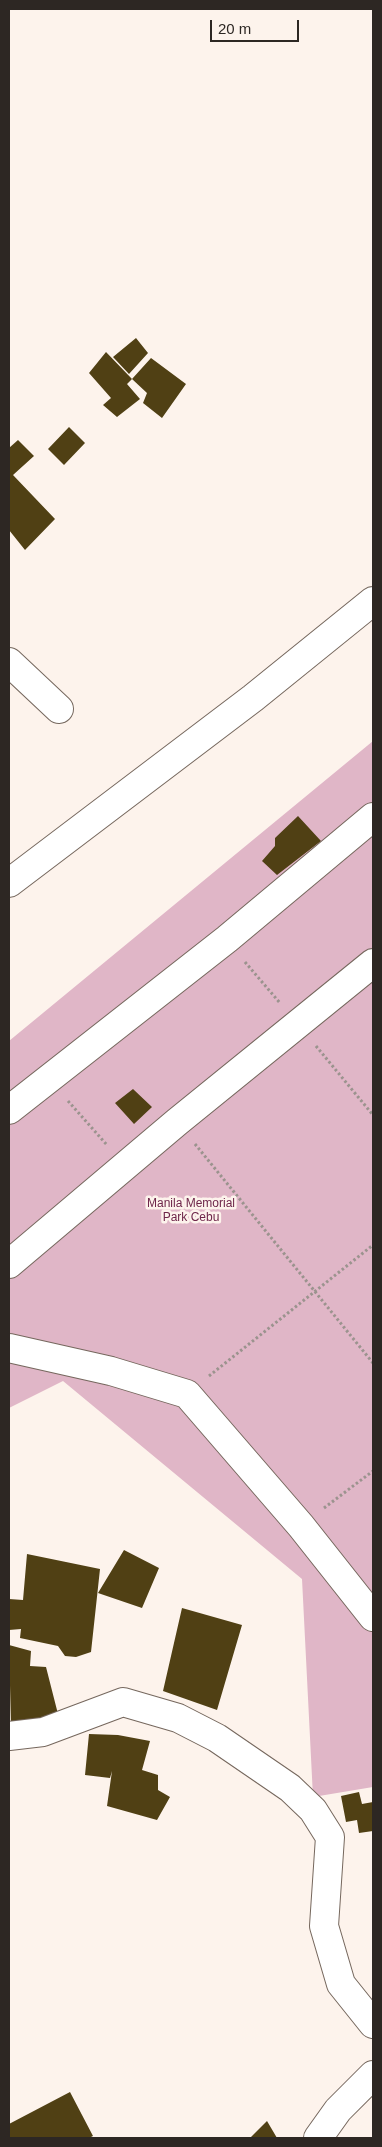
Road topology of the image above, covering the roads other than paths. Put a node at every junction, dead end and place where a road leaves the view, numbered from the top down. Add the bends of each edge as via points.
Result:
1 (373, 601) edge
2 (9, 662) edge
3 (59, 709) dead end
4 (373, 818) edge
5 (9, 883) edge
6 (373, 963) edge
7 (9, 1110) edge
8 (9, 1264) edge
9 (9, 1348) edge
10 (373, 1616) edge
11 (9, 1736) edge
12 (373, 2024) edge
13 (373, 2075) edge
14 (318, 2138) edge

1 - 5 street via 253,698
2 - 3 street
4 - 7 street
6 - 8 street
9 - 10 street via 111,1371 187,1394 301,1526
11 - 12 street via 43,1732 122,1702 178,1718 217,1738 290,1788 313,1810 330,1837 324,1926 341,1984
13 - 14 street via 338,2110

